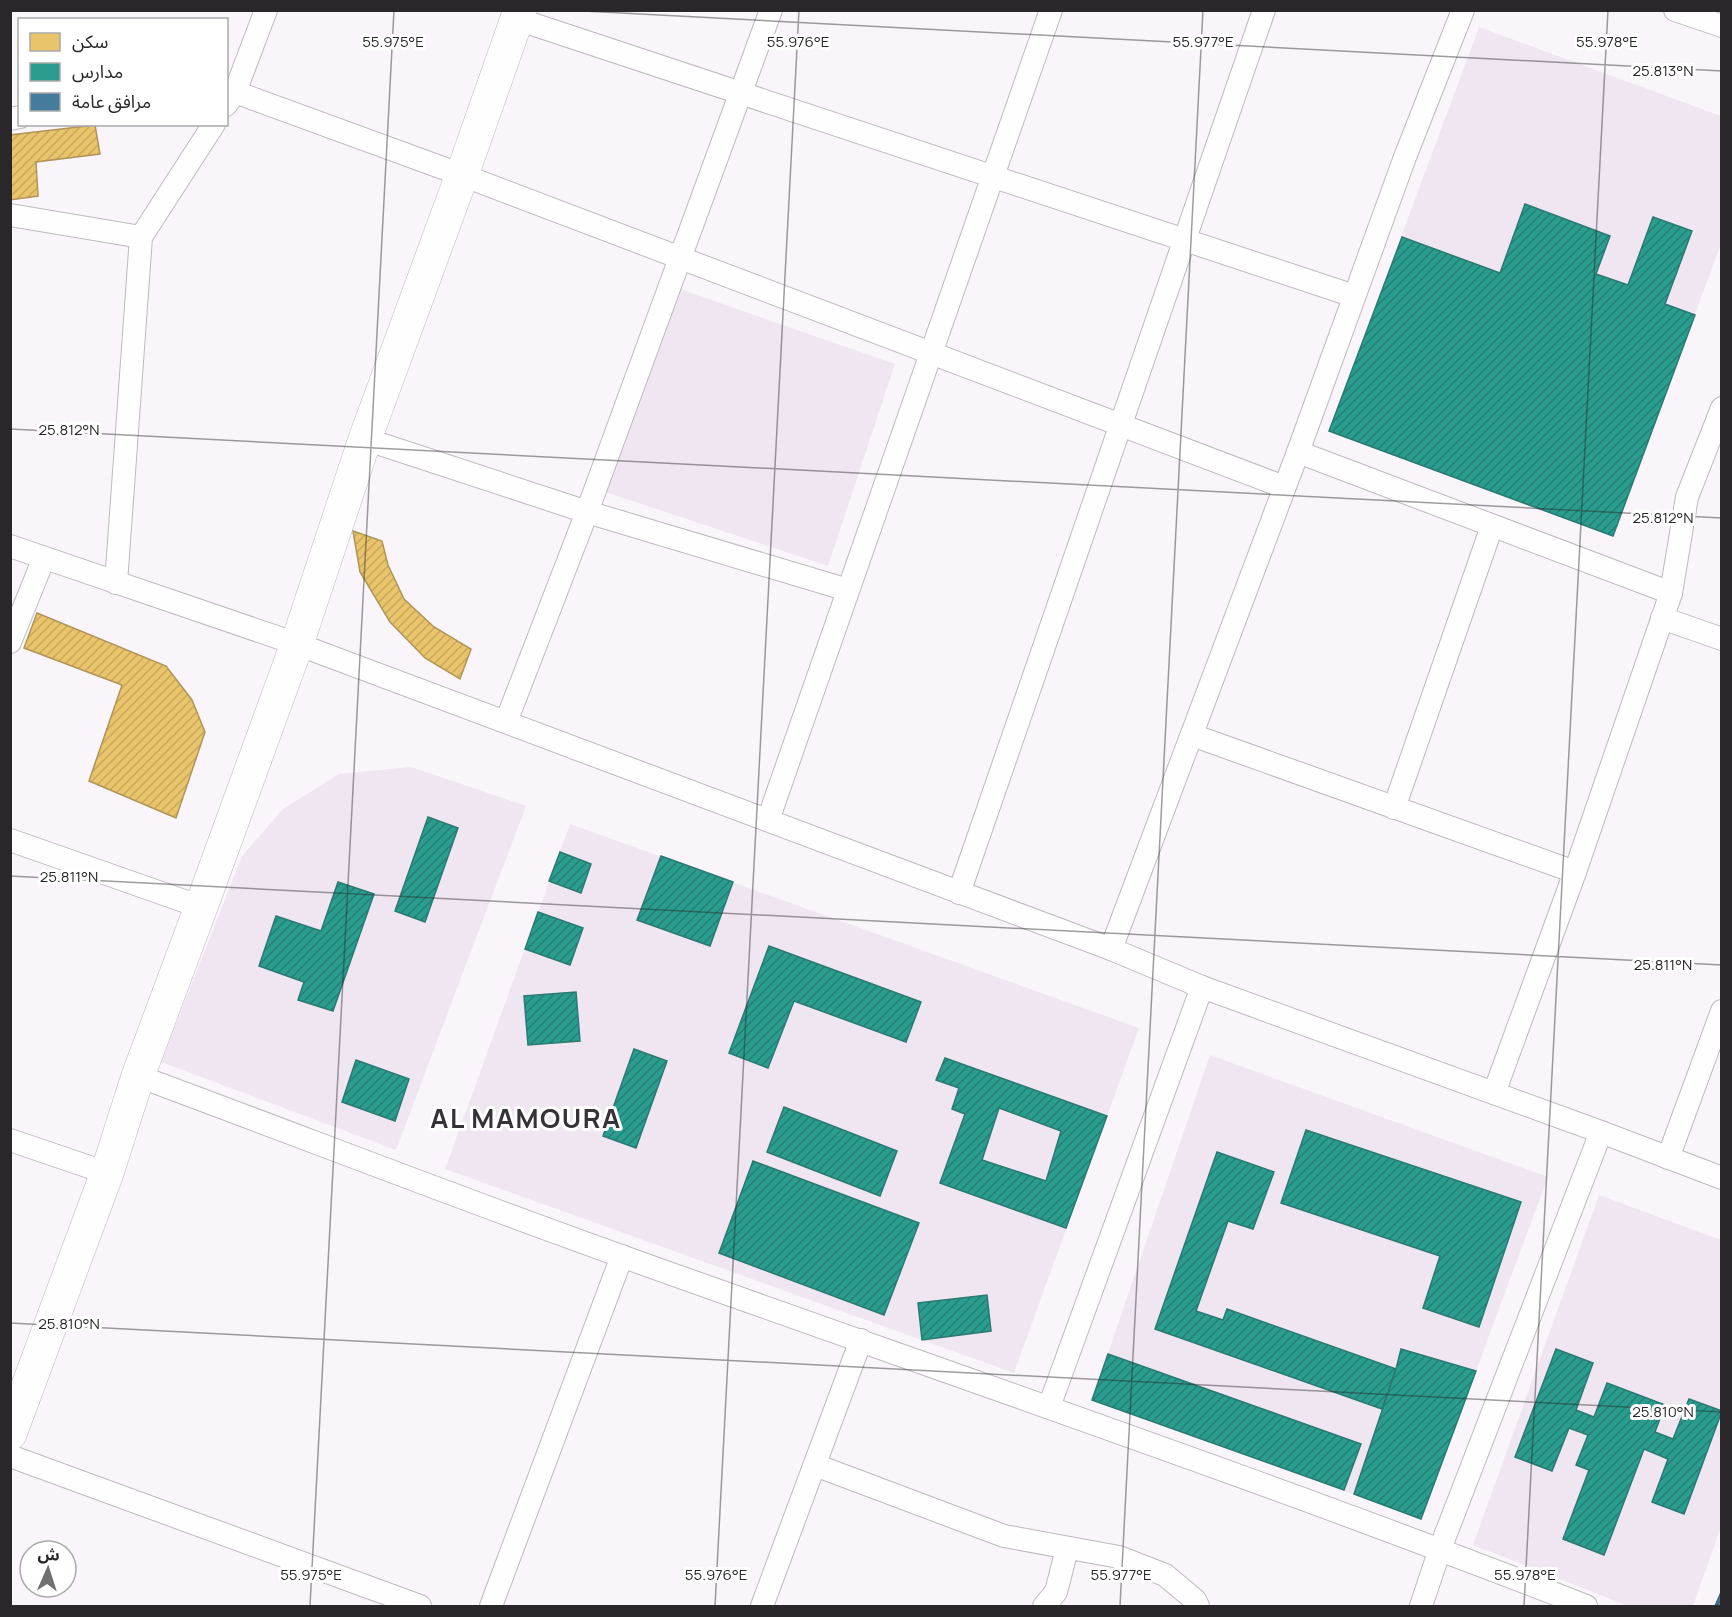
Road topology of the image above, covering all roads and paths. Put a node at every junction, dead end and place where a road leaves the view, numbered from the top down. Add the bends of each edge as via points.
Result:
1 (266, 10) edge
2 (771, 10) edge
3 (1051, 10) edge
4 (1264, 10) edge
5 (1463, 10) edge
6 (1675, 10) edge
7 (519, 15) edge
8 (1722, 26) edge
9 (740, 93) junction
10 (231, 99) edge
11 (213, 126) edge
12 (462, 176) junction
13 (992, 176) junction
14 (10, 214) edge
15 (141, 237) junction
16 (1185, 240) junction
17 (679, 257) junction
18 (1354, 296) junction
19 (931, 353) junction
20 (1722, 408) edge
21 (1121, 426) junction
22 (365, 439) junction
23 (1298, 452) junction
24 (1284, 487) junction
25 (587, 512) junction
26 (1492, 526) junction
27 (10, 546) edge
28 (44, 558) junction
29 (116, 583) junction
30 (848, 590) junction
31 (1671, 593) junction
32 (1662, 618) junction
33 (1722, 639) edge
34 (10, 642) edge
35 (297, 644) junction
36 (506, 722) junction
37 (1192, 735) junction
38 (1394, 808) junction
39 (768, 820) junction
40 (10, 840) edge
41 (1575, 872) junction
42 (959, 893) junction
43 (201, 907) junction
44 (1111, 949) junction
45 (1202, 987) junction
46 (1722, 1011) edge
47 (138, 1076) junction
48 (1494, 1093) junction
49 (1601, 1132) junction
50 (10, 1140) edge
51 (1668, 1158) junction
52 (107, 1173) junction
53 (1722, 1178) edge
54 (622, 1256) junction
55 (861, 1340) junction
56 (1049, 1407) junction
57 (10, 1434) edge
58 (10, 1456) edge
59 (815, 1465) junction
60 (1067, 1549) junction
61 (1440, 1549) junction
62 (420, 1606) edge
63 (491, 1606) edge
64 (762, 1606) edge
65 (1044, 1606) edge
66 (1198, 1606) edge
67 (1421, 1606) edge
68 (1586, 1606) edge

1 - 10 street
2 - 9 street
3 - 13 street
4 - 16 street
5 - 18 street
6 - 8 street
7 - 9 street
7 - 12 street
9 - 13 street
9 - 17 street
10 - 12 street
11 - 15 street
12 - 17 street
12 - 22 street
13 - 16 street
13 - 19 street
14 - 15 street
15 - 29 street
16 - 18 street
16 - 21 street
17 - 19 street
17 - 25 street
18 - 23 street
19 - 21 street
19 - 30 street
20 - 31 street via 1687,497
21 - 24 street
21 - 42 street
22 - 25 street
22 - 35 street
23 - 24 street
23 - 26 street
24 - 37 street
25 - 30 street
25 - 36 street
26 - 31 street
26 - 38 street
27 - 28 street
28 - 29 street
28 - 34 street
29 - 35 street
30 - 39 street
31 - 32 street
32 - 33 street
32 - 41 street
35 - 36 street
35 - 43 street
36 - 39 street
37 - 38 street
37 - 44 street
38 - 41 street
39 - 42 street
40 - 43 street
41 - 48 street
42 - 44 street
43 - 47 street
44 - 45 street
45 - 48 street
45 - 56 street
46 - 51 street
47 - 52 street
47 - 54 street
48 - 49 street
49 - 51 street
49 - 61 street
50 - 52 street
51 - 53 street
52 - 57 street
54 - 55 street
54 - 63 street
55 - 56 street
55 - 59 street
56 - 61 street
58 - 62 street
59 - 60 street via 1004,1536
59 - 64 street
60 - 65 street via 1056,1592
60 - 66 street via 1119,1557 1165,1575
61 - 67 street
61 - 68 street

